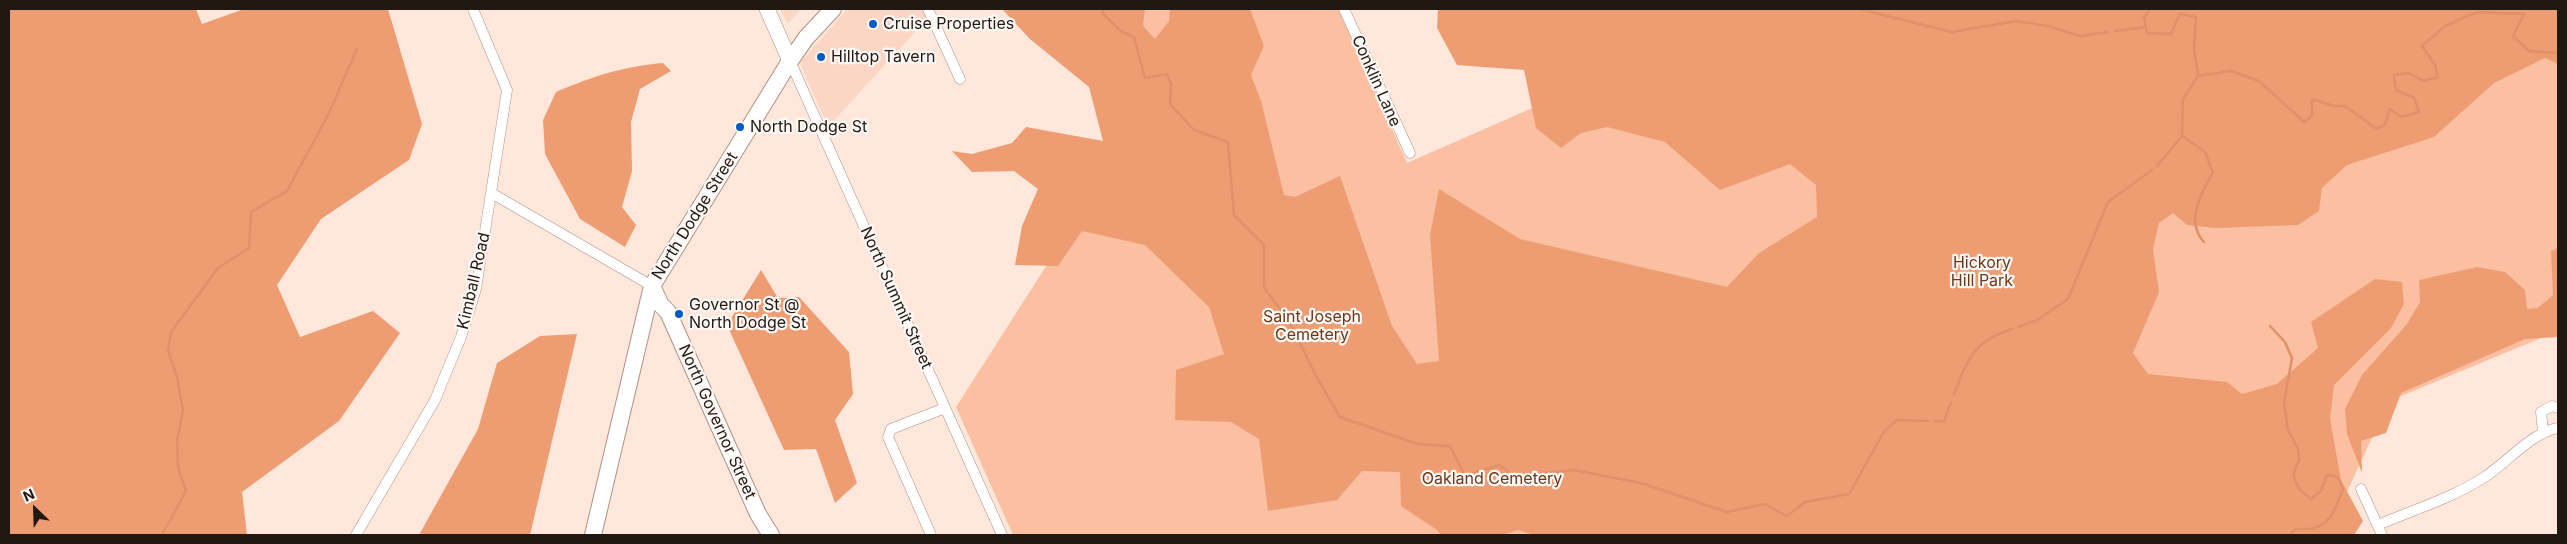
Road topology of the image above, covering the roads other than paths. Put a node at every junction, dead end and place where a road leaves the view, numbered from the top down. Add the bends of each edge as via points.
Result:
1 (475, 9) edge
2 (767, 9) edge
3 (833, 9) edge
4 (928, 9) edge
5 (1344, 9) edge
6 (790, 61) junction
7 (960, 79) dead end
8 (1410, 153) dead end
9 (493, 194) junction
10 (664, 268) junction
11 (652, 286) junction
12 (668, 312) junction
13 (644, 323) junction
14 (945, 408) junction
15 (2558, 408) edge
16 (2558, 428) edge
17 (2543, 432) junction
18 (2361, 489) dead end
19 (2378, 525) junction
20 (356, 535) edge
21 (593, 535) edge
22 (771, 535) edge
23 (931, 535) edge
24 (1002, 535) edge
25 (2382, 535) edge

1 - 9 street, Kimball Road via 508,90
2 - 6 street
3 - 6 main road, North Dodge Street
4 - 7 street
5 - 8 street, Conklin Lane
6 - 10 main road, North Dodge Street
6 - 14 street, North Summit Street
9 - 11 street
9 - 20 street, Kimball Road via 476,289 444,382
10 - 11 main road, North Dodge Street
10 - 12 main road
11 - 12 main road, North Governor Street
11 - 13 main road, North Dodge Street
12 - 13 main road via 655,313
12 - 22 main road, North Governor Street via 758,514
13 - 21 main road, North Dodge Street
14 - 23 street via 891,429 888,437
14 - 24 street, North Summit Street
15 - 17 street via 2552,406 2541,412
16 - 17 street
17 - 19 street via 2482,480
18 - 19 street
19 - 25 street

